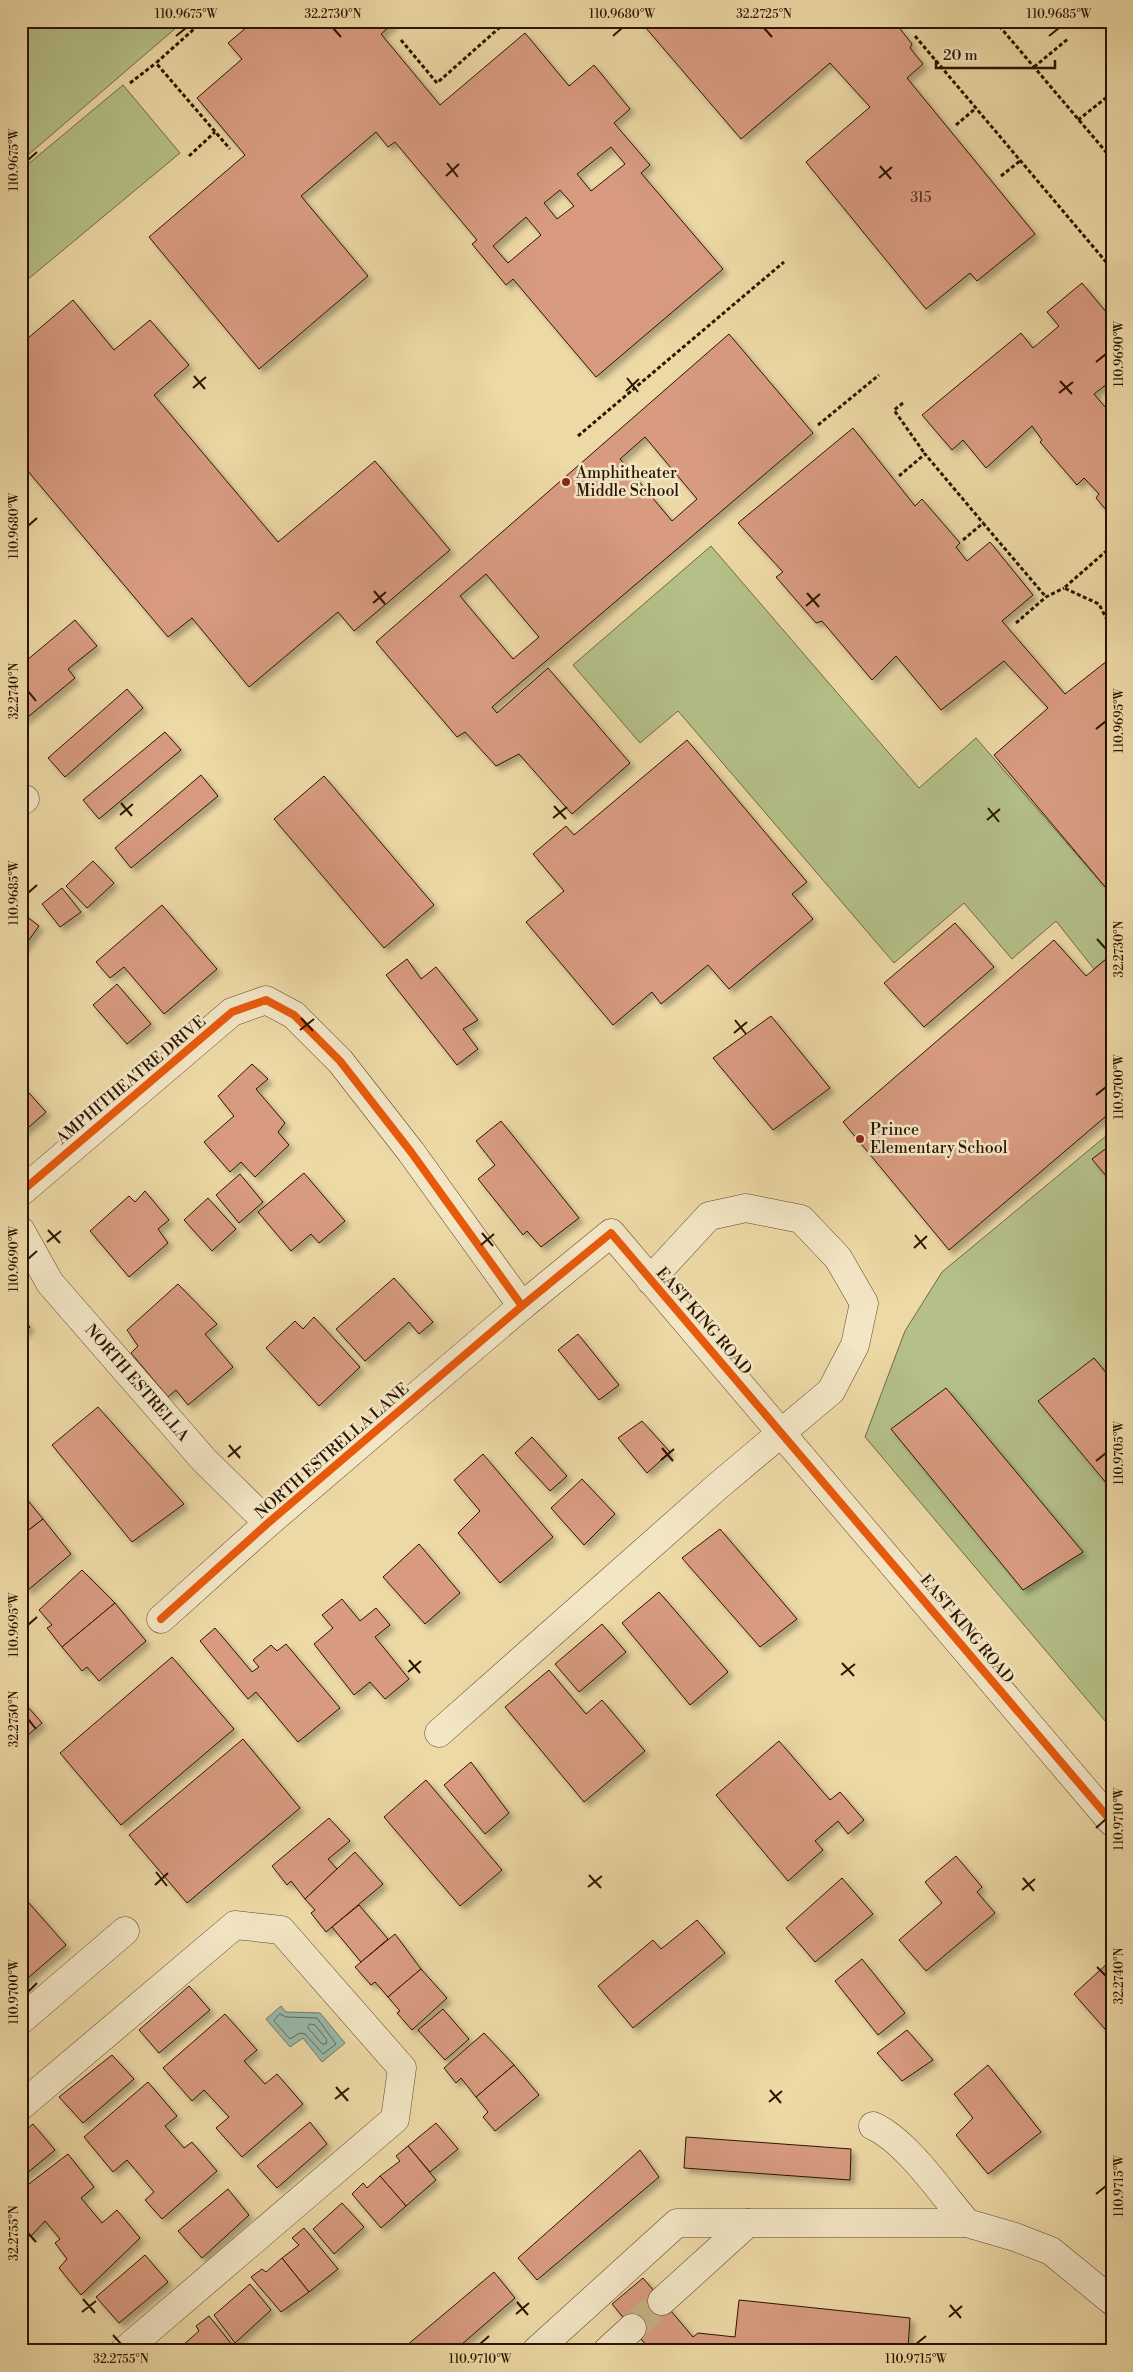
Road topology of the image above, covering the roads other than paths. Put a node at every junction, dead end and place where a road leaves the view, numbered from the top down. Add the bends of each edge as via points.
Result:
1 (21, 1192) edge
2 (21, 1231) edge
3 (650, 1280) junction
4 (522, 1306) junction
5 (782, 1432) junction
6 (268, 1523) junction
7 (161, 1619) dead end
8 (438, 1733) dead end
9 (1112, 1822) edge
10 (125, 1931) dead end
11 (21, 2020) edge
12 (21, 2106) edge
13 (873, 2126) dead end
14 (748, 2223) junction
15 (967, 2223) junction
16 (662, 2301) tunnel mouth
17 (1112, 2302) edge
18 (632, 2328) tunnel mouth
19 (124, 2351) edge
20 (536, 2351) edge
21 (607, 2351) edge

1 - 4 street, AMPHITHEATRE DRIVE via 232,1012 266,1000 294,1016 340,1062 411,1152
2 - 6 street, NORTH ESTRELLA via 50,1283 204,1460
3 - 4 street, EAST KING ROAD via 611,1233
3 - 5 street, EAST KING ROAD
3 - 5 street via 708,1216 746,1208 801,1219 838,1258 864,1303 855,1345 831,1391
4 - 6 street, NORTH ESTRELLA LANE
5 - 8 street
5 - 9 street, EAST KING ROAD
6 - 7 street, NORTH ESTRELLA LANE
10 - 11 street
12 - 19 street via 235,1925 281,1930 402,2068 395,2119
13 - 15 street via 901,2145
14 - 15 street
14 - 16 street
14 - 20 street via 677,2223
15 - 17 street via 1052,2251
18 - 21 street

